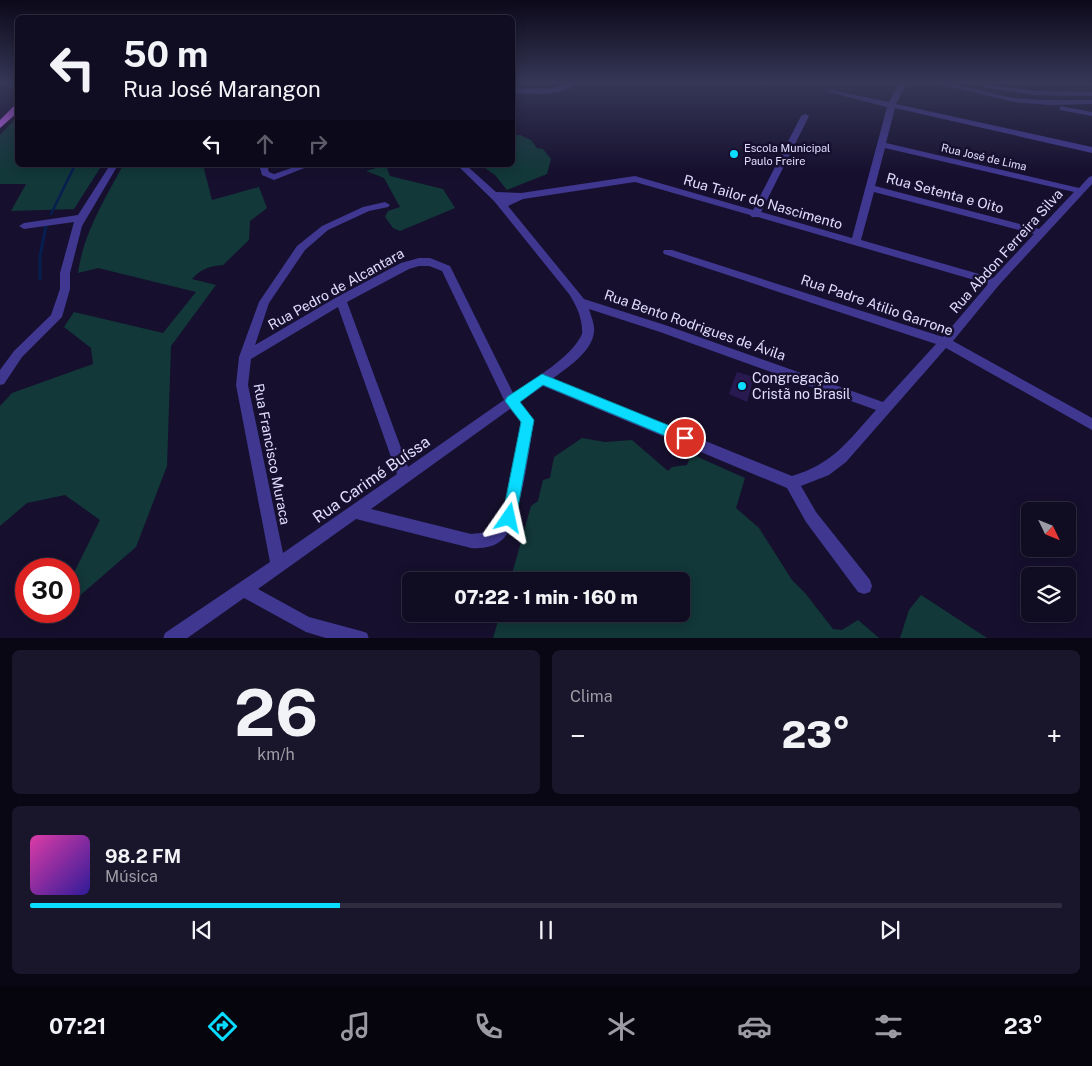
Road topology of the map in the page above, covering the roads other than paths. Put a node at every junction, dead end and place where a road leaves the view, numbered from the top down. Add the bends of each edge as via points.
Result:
1 (12, 113) edge
2 (889, 113) edge
3 (922, 113) edge
4 (10, 115) junction
5 (805, 116) dead end
6 (0, 120) edge
7 (0, 125) edge
8 (882, 145) junction
9 (1092, 150) edge
10 (113, 167) edge
11 (264, 167) edge
12 (303, 167) edge
13 (464, 167) edge
14 (1092, 179) edge
15 (871, 188) junction
16 (1081, 191) junction
17 (493, 195) junction
18 (521, 196) junction
19 (385, 205) dead end
20 (503, 205) junction
21 (755, 215) junction
22 (82, 218) junction
23 (24, 226) dead end
24 (1041, 233) junction
25 (856, 242) junction
26 (668, 252) dead end
27 (995, 282) junction
28 (341, 300) junction
29 (580, 302) junction
30 (945, 342) junction
31 (245, 357) junction
32 (0, 380) edge
33 (542, 380) junction
34 (511, 401) junction
35 (885, 408) junction
36 (1092, 424) edge
37 (405, 477) junction
38 (792, 483) junction
39 (355, 512) junction
40 (278, 566) junction
41 (864, 586) dead end
42 (243, 589) junction
43 (171, 638) edge
44 (361, 638) edge

1 - 4 main road
2 - 8 street
3 - 9 street
4 - 6 main road
4 - 7 main road
5 - 21 street
8 - 15 street
8 - 16 street, Rua José de Lima
10 - 22 street
11 - 12 street via 274,178
13 - 17 street
14 - 16 street, Rua Abdon Ferreira Silva
15 - 24 street, Rua Setenta e Oito
15 - 25 street
16 - 24 street, Rua Abdon Ferreira Silva
17 - 18 street, Rua Tailor do Nascimento
17 - 20 street
18 - 20 street, Rua Tailor do Nascimento
18 - 21 street, Rua Tailor do Nascimento via 635,179
19 - 31 street, Rua Francisco Muraca via 366,209 326,228 301,248 264,302
20 - 29 street
21 - 25 street, Rua Tailor do Nascimento
22 - 23 street
22 - 32 street via 77,226 56,317 18,354
24 - 27 street, Rua Abdon Ferreira Silva
25 - 27 street, Rua Tailor do Nascimento
26 - 30 street, Rua Padre Atilio Garrone
27 - 30 street, Rua Abdon Ferreira Silva
28 - 31 street, Rua Pedro de Alcantara
28 - 34 street, Rua Pedro de Alcantara via 405,266 430,262 446,269
28 - 37 street
29 - 33 street, Rua Carimé Buíssa via 587,323 586,342
29 - 35 street, Rua Bento Rodrigues de Ávila
30 - 35 street, Rua Abdon Ferreira Silva
30 - 36 street, Rua Padre Atilio Garrone
31 - 40 street, Rua Francisco Muraca via 242,385
33 - 34 street, Rua Carimé Buíssa
33 - 38 street
34 - 37 street, Rua Carimé Buíssa
34 - 39 street, Rua Pedro de Alcantara via 528,420 509,518 495,538 484,542 471,541
35 - 38 street, Rua Abdon Ferreira Silva via 829,469
37 - 39 street, Rua Carimé Buíssa
38 - 41 street via 811,517
39 - 40 street, Rua Carimé Buíssa
40 - 42 street, Rua Carimé Buíssa
42 - 43 street, Rua Carimé Buíssa
42 - 44 street via 306,624

